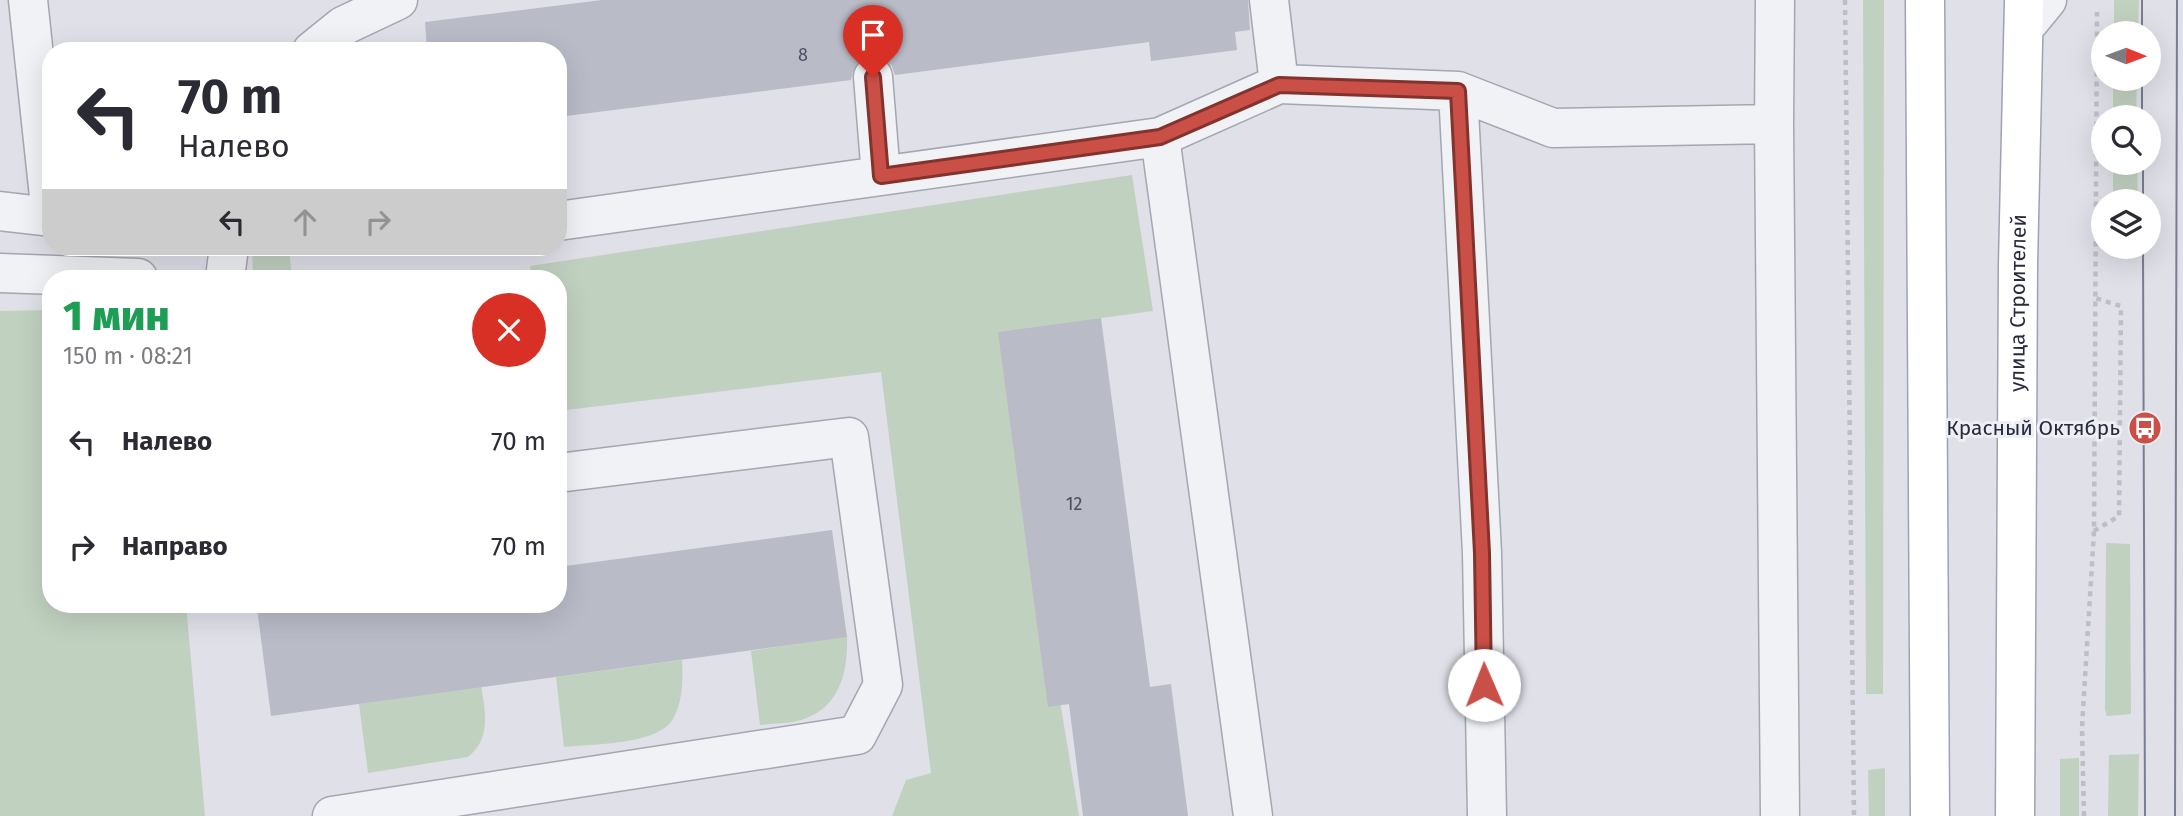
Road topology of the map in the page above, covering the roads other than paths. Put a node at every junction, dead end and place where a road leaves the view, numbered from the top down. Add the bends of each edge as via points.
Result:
1 (28, 0) edge
2 (398, 0) edge
3 (1269, 0) edge
4 (1775, 0) edge
5 (1925, 0) edge
6 (2032, 9) edge
7 (323, 42) edge
8 (873, 77) tunnel mouth
9 (1279, 85) junction
10 (1458, 91) junction
11 (1774, 124) junction
12 (42, 131) edge
13 (1160, 137) junction
14 (881, 176) junction
15 (0, 212) edge
16 (42, 215) edge
17 (567, 220) edge
18 (0, 273) edge
19 (42, 275) edge
20 (567, 472) edge
21 (332, 816) edge
22 (1253, 816) edge
23 (1487, 816) edge
24 (1780, 816) edge
25 (1930, 816) edge
26 (2015, 816) edge

1 - 12 street
2 - 7 street via 343,26
3 - 9 street
4 - 11 street
5 - 25 main road
6 - 26 main road, улица Строителей via 2018,279
8 - 14 street
9 - 10 street
9 - 13 street
10 - 11 street via 1553,128
10 - 23 street via 1482,553
11 - 24 street
13 - 14 street
13 - 22 street
14 - 17 street
15 - 16 street
18 - 19 street
20 - 21 street via 849,437 883,685 858,735

